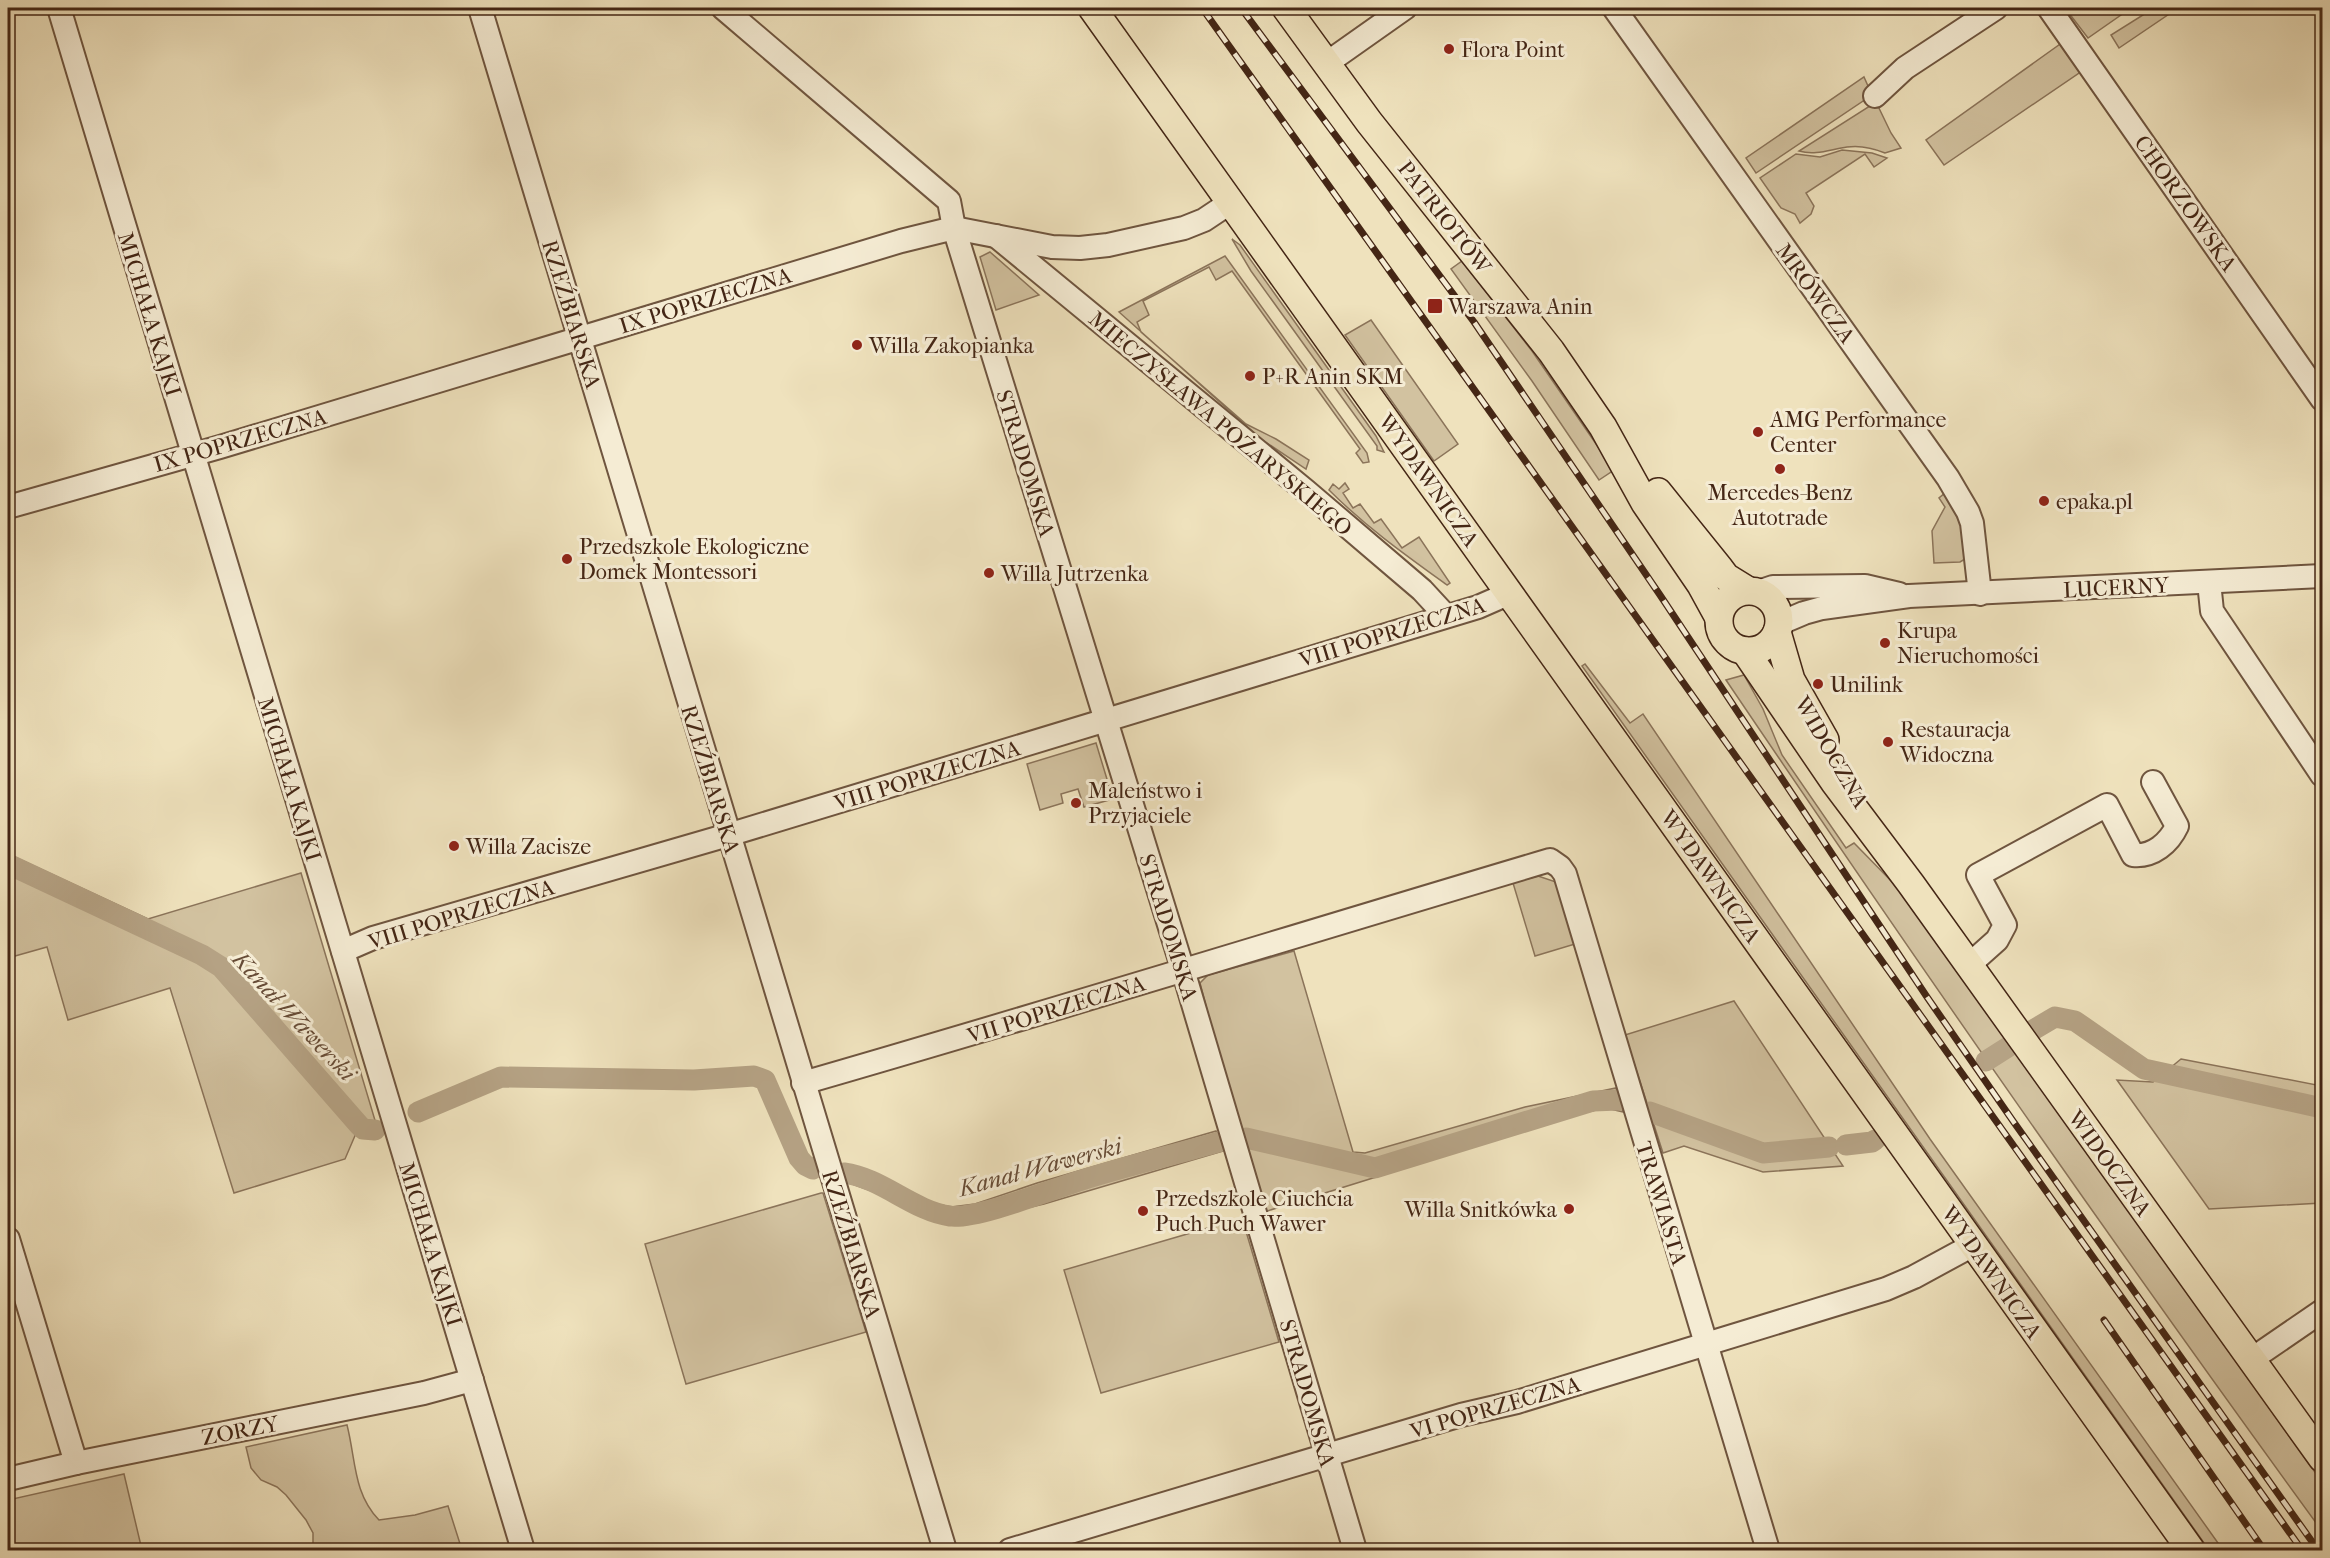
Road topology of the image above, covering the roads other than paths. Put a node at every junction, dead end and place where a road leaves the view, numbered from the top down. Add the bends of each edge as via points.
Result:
1 (59, 8) edge
2 (480, 8) edge
3 (723, 8) edge
4 (1092, 8) edge
5 (1286, 8) edge
6 (1405, 8) edge
7 (1614, 8) edge
8 (1996, 8) edge
9 (2049, 8) edge
10 (1327, 63) junction
11 (1875, 96) dead end
12 (1231, 202) junction
13 (954, 228) junction
14 (993, 234) junction
15 (579, 338) junction
16 (2322, 399) edge
17 (1603, 427) junction
18 (192, 455) junction
19 (8, 507) edge
20 (2322, 576) edge
21 (2209, 582) junction
22 (1752, 591) junction
23 (1509, 593) junction
24 (1980, 594) junction
25 (1831, 596) junction
26 (1446, 616) junction
27 (1718, 616) junction
28 (1778, 628) junction
29 (1745, 651) junction
30 (1106, 721) junction
31 (2322, 775) edge
32 (2153, 782) dead end
33 (728, 835) junction
34 (1550, 860) joint
35 (1900, 868) junction
36 (343, 951) junction
37 (1969, 965) junction
38 (1183, 970) junction
39 (803, 1083) junction
40 (8, 1239) edge
41 (1973, 1245) junction
42 (2322, 1311) edge
43 (1705, 1345) junction
44 (2252, 1359) junction
45 (472, 1380) junction
46 (1326, 1457) junction
47 (2322, 1458) edge
48 (75, 1463) junction
49 (8, 1479) edge
50 (523, 1551) edge
51 (945, 1551) edge
52 (1010, 1551) edge
53 (1355, 1551) edge
54 (1768, 1551) edge
55 (2191, 1551) edge

1 - 18 street, MICHAŁA KAJKI
2 - 15 street, RZEŹBIARSKA
3 - 13 street, STRADOMSKA via 949,201
4 - 12 main road, WYDAWNICZA
5 - 10 main road, PATRIOTÓW
6 - 10 street
7 - 24 street, MRÓWCZA via 1948,478 1972,523
8 - 11 street via 1905,68
9 - 16 street, CHORZOWSKA
10 - 17 main road, PATRIOTÓW via 1551,351
12 - 14 street, IX POPRZECZNA via 1184,228 1108,245 1052,247
12 - 23 main road, WYDAWNICZA
13 - 14 street, IX POPRZECZNA
13 - 15 street, IX POPRZECZNA
13 - 30 street, STRADOMSKA
14 - 26 street, MIECZYSŁAWA POŻARYSKIEGO via 1315,499 1422,590
15 - 18 street, IX POPRZECZNA
15 - 33 street, RZEŹBIARSKA
17 - 22 main road, PATRIOTÓW via 1726,577
17 - 27 main road, PATRIOTÓW
18 - 19 street, IX POPRZECZNA
18 - 36 street, MICHAŁA KAJKI
20 - 21 street, LUCERNY
21 - 24 street, LUCERNY
21 - 31 street via 2212,611
22 - 25 street, LUCERNY via 1773,587
22 - 27 main road via 1734,594 1723,603
22 - 28 main road via 1768,598 1776,608
23 - 26 street, VIII POPRZECZNA
23 - 41 main road, WYDAWNICZA
24 - 25 street, LUCERNY
25 - 28 street, LUCERNY
26 - 30 street, VIII POPRZECZNA
27 - 29 main road via 1725,639
28 - 29 main road via 1764,647
28 - 35 main road, WIDOCZNA via 1791,680
29 - 35 main road, WIDOCZNA via 1835,783
30 - 33 street, VIII POPRZECZNA
30 - 38 street, STRADOMSKA
32 - 37 street via 2177,826 2164,846 2142,856 2133,855 2107,805 1978,875 2005,925 1997,940
33 - 36 street, VIII POPRZECZNA via 373,938
33 - 39 street, RZEŹBIARSKA
34 - 38 street, VII POPRZECZNA
34 - 43 street, TRAWIASTA via 1564,874
35 - 37 main road, WIDOCZNA
36 - 45 street, MICHAŁA KAJKI
37 - 44 main road, WIDOCZNA
38 - 39 street, VII POPRZECZNA
38 - 46 street, STRADOMSKA
39 - 51 street, RZEŹBIARSKA
40 - 48 street
41 - 43 street, VI POPRZECZNA via 1886,1289
41 - 55 main road, WYDAWNICZA
42 - 44 street
43 - 46 street, VI POPRZECZNA
43 - 54 street, TRAWIASTA
44 - 47 main road, WIDOCZNA
45 - 48 street, ZORZY
45 - 50 street, MICHAŁA KAJKI
46 - 52 street, VI POPRZECZNA
46 - 53 street, STRADOMSKA
48 - 49 street, ZORZY

